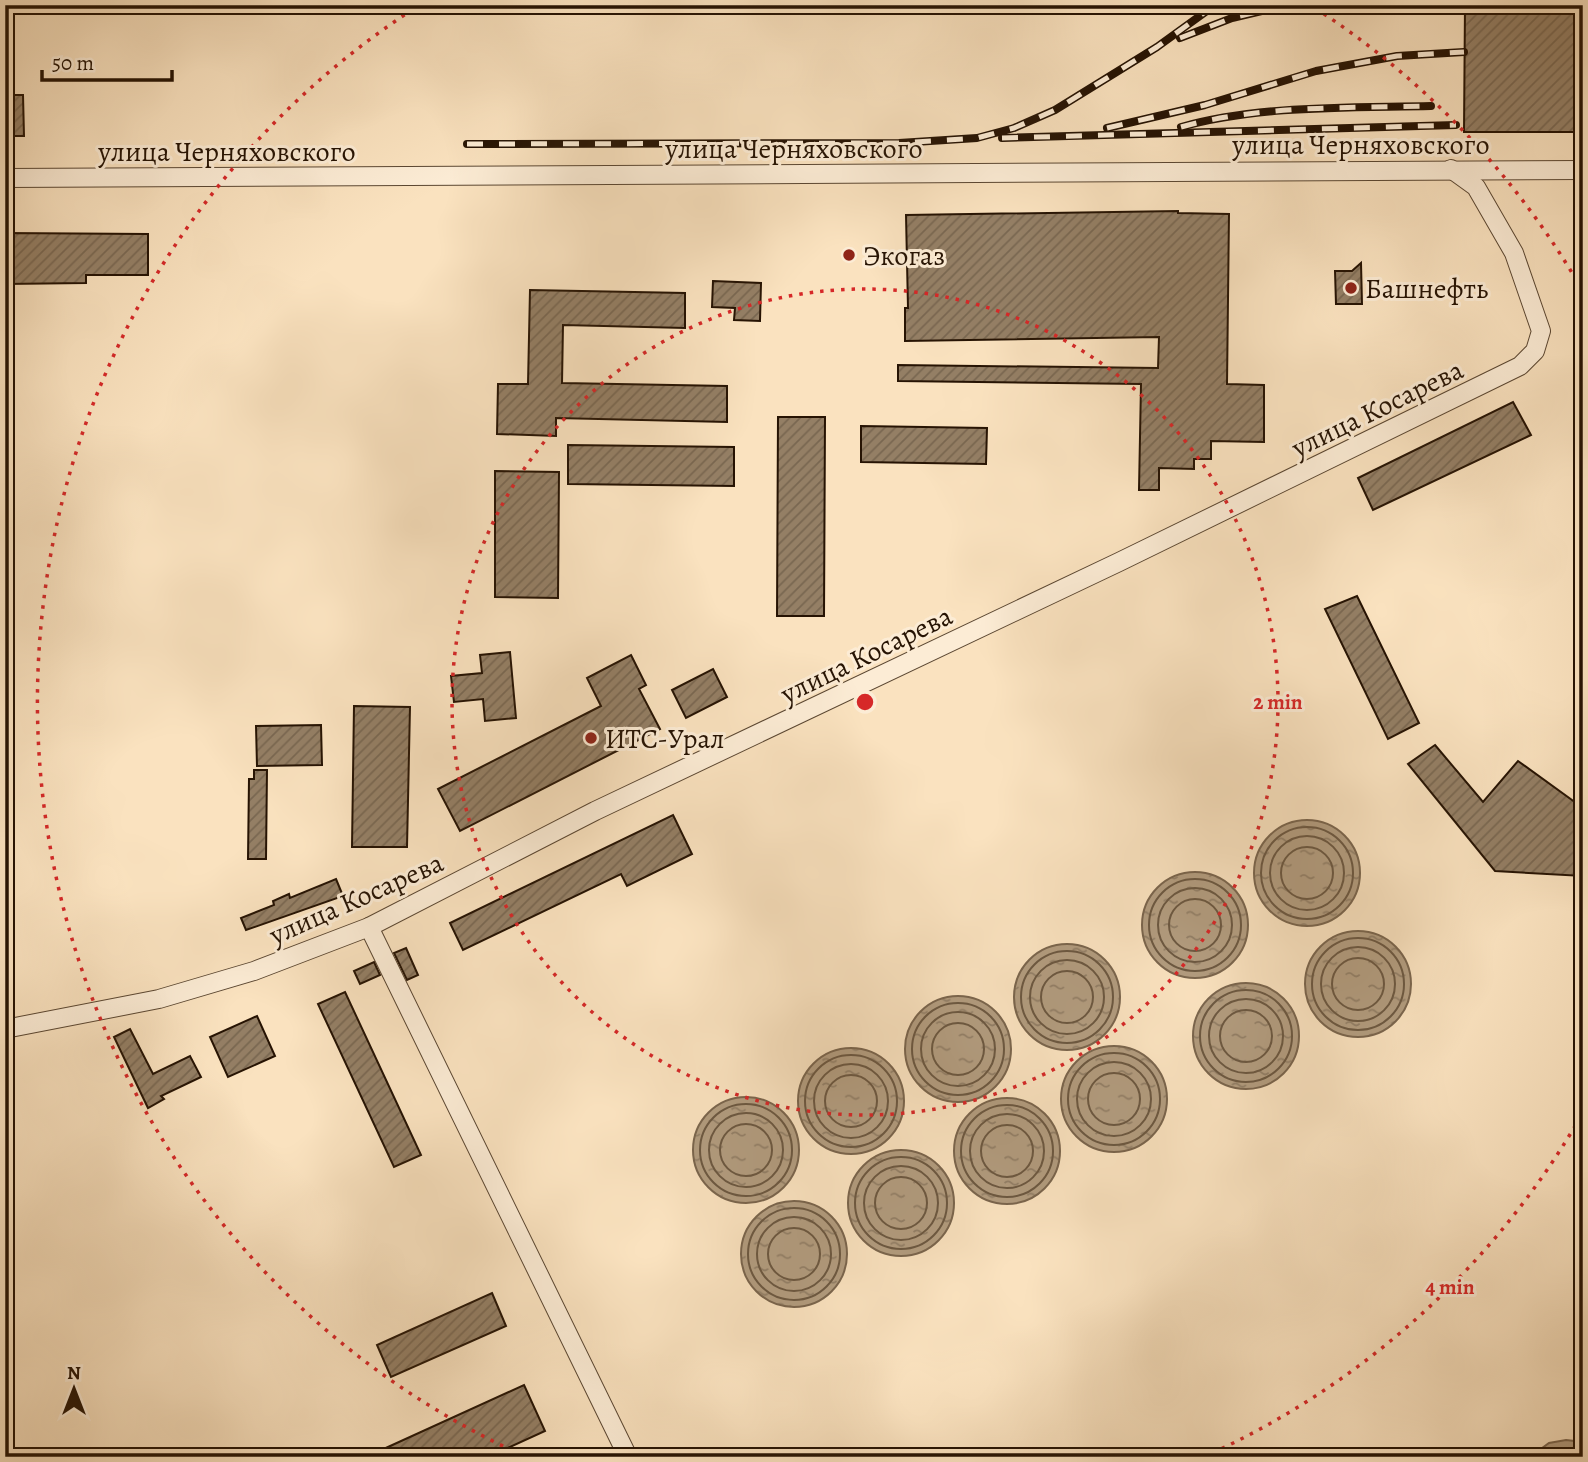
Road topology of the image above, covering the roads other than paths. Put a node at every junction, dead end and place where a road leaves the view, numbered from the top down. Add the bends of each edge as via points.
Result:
1 (1451, 170) junction
2 (1583, 170) edge
3 (5, 178) edge
4 (369, 927) junction
5 (5, 1029) edge
6 (628, 1457) edge

1 - 2 street, улица Черняховского
1 - 3 street, улица Черняховского
1 - 4 street, улица Косарева via 1476,187 1514,253 1541,331 1535,351 1520,366 595,811
4 - 5 street, улица Косарева via 254,971 159,999
4 - 6 street

